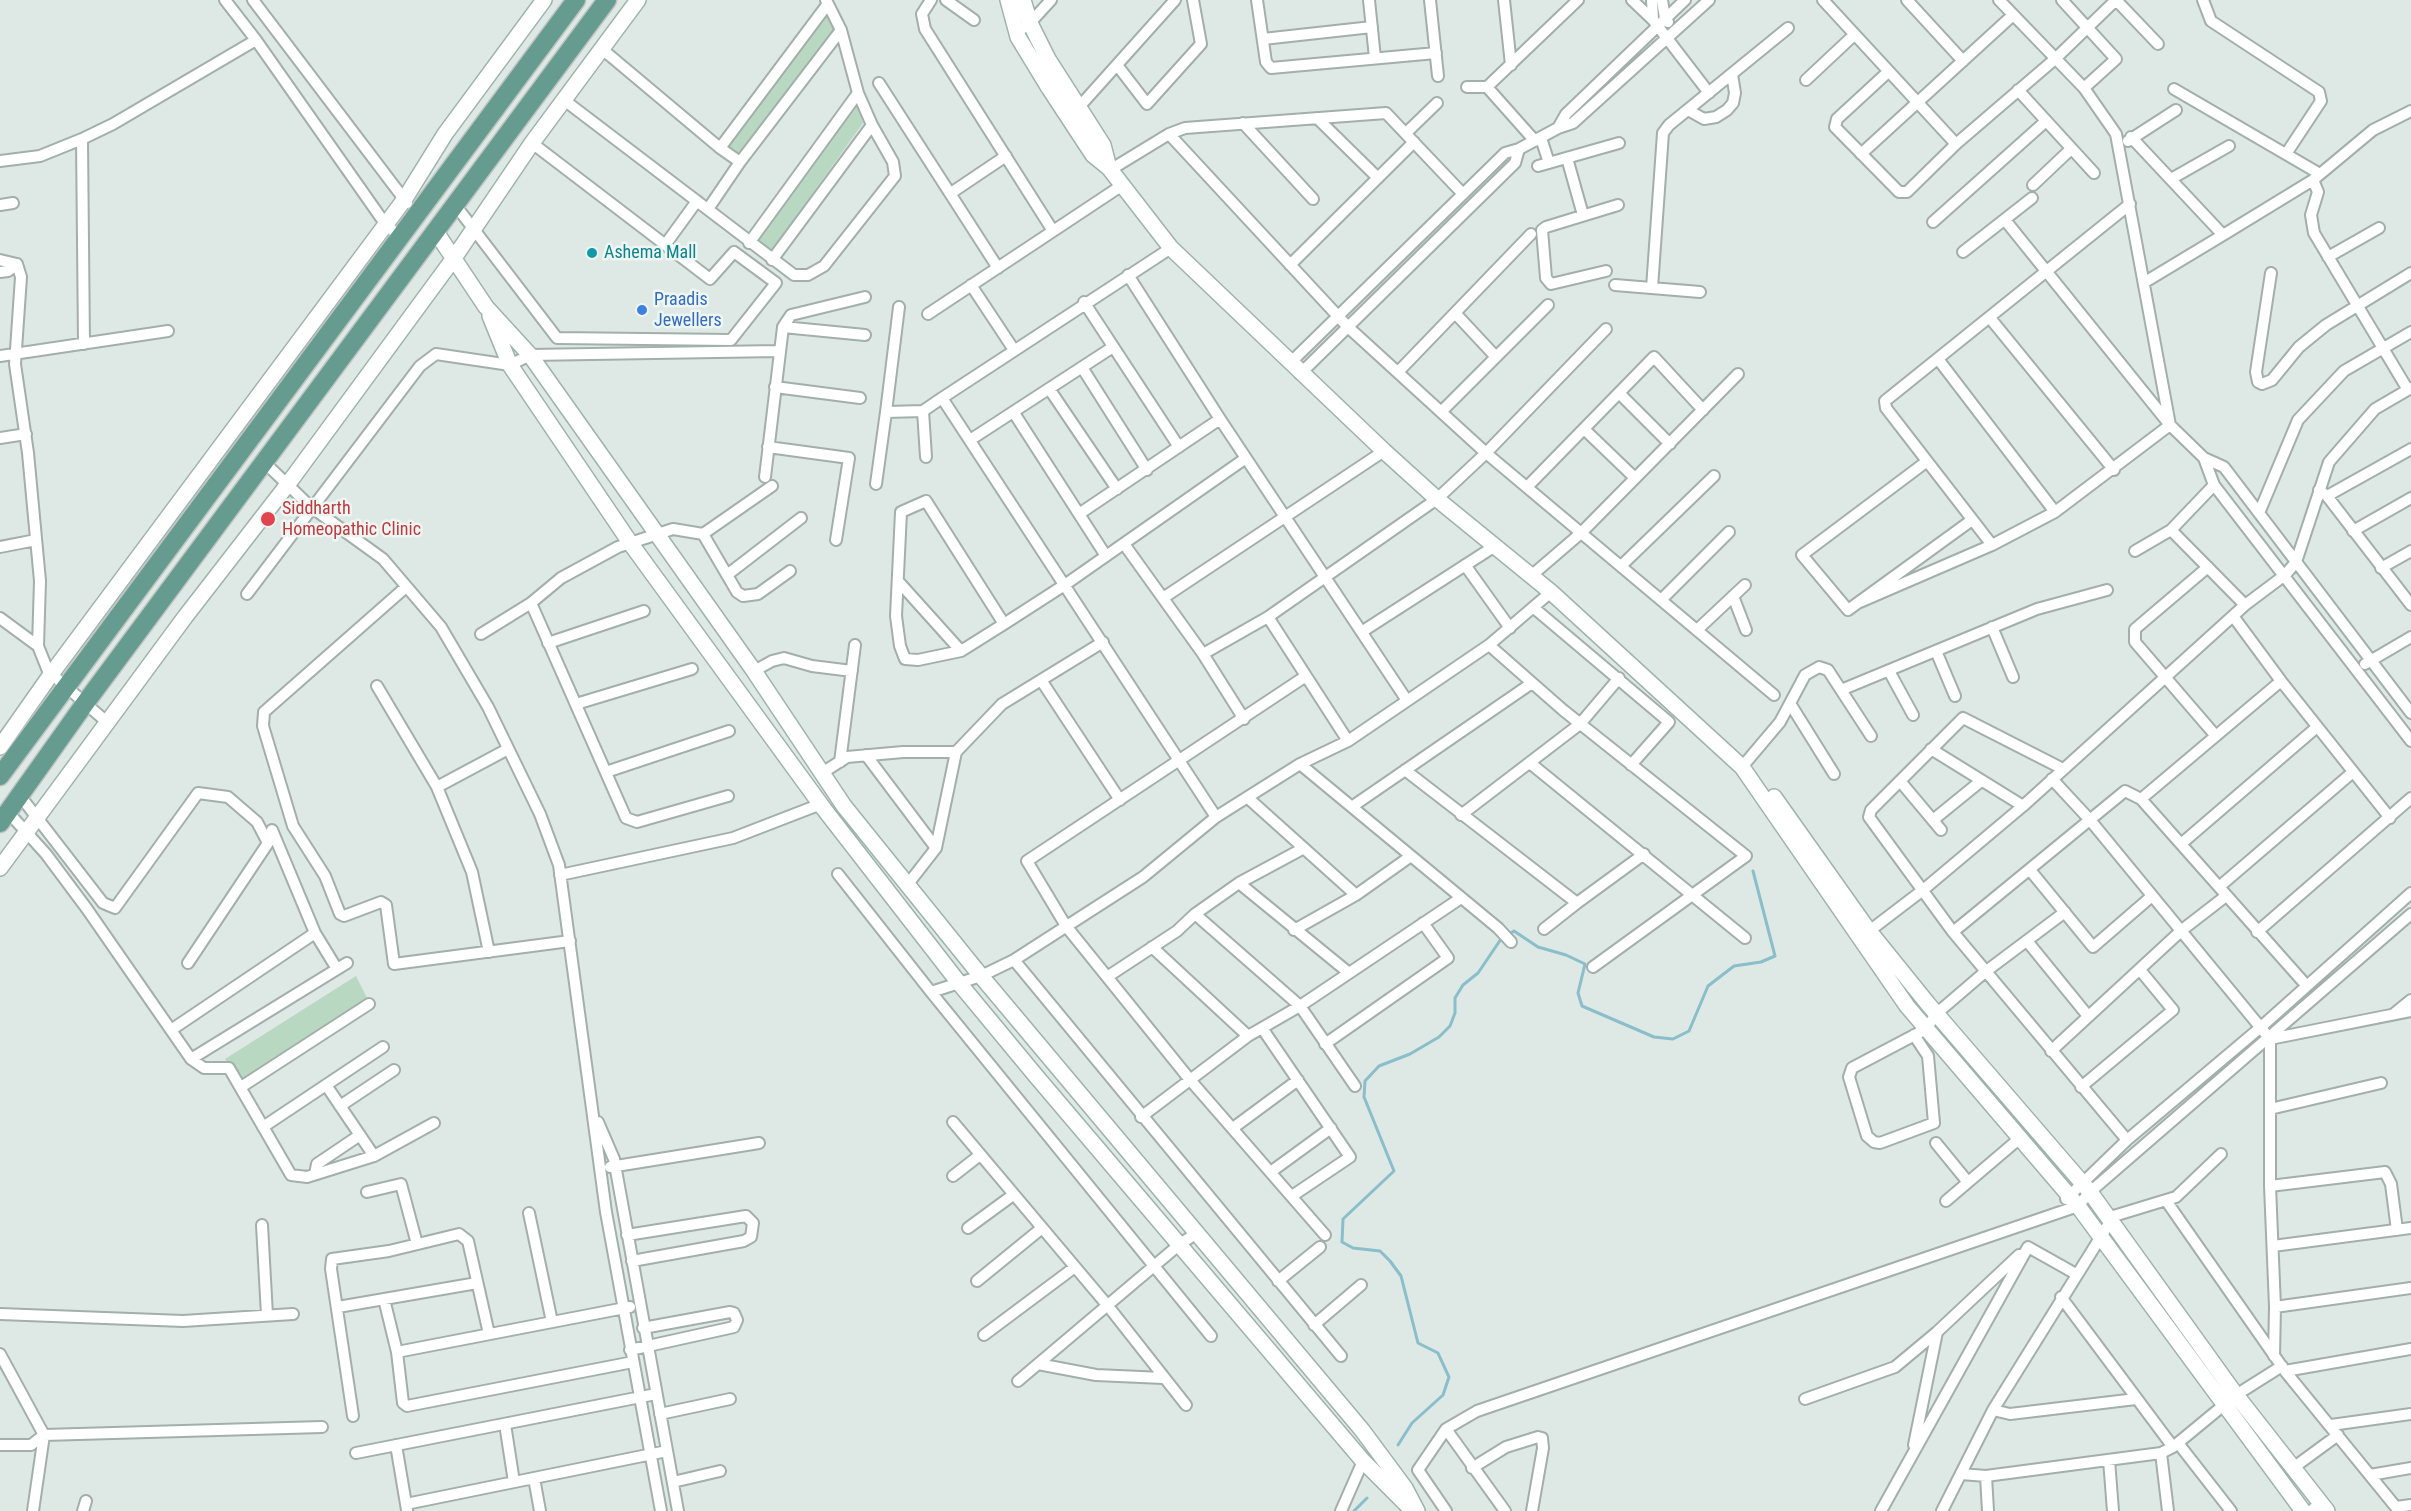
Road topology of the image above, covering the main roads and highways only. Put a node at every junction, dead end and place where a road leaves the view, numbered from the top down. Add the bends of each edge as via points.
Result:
1 (576, 0) edge
2 (607, 0) edge
3 (0, 776) edge
4 (4, 818) edge

1 - 3 main road via 401,237 238,439
2 - 4 main road

